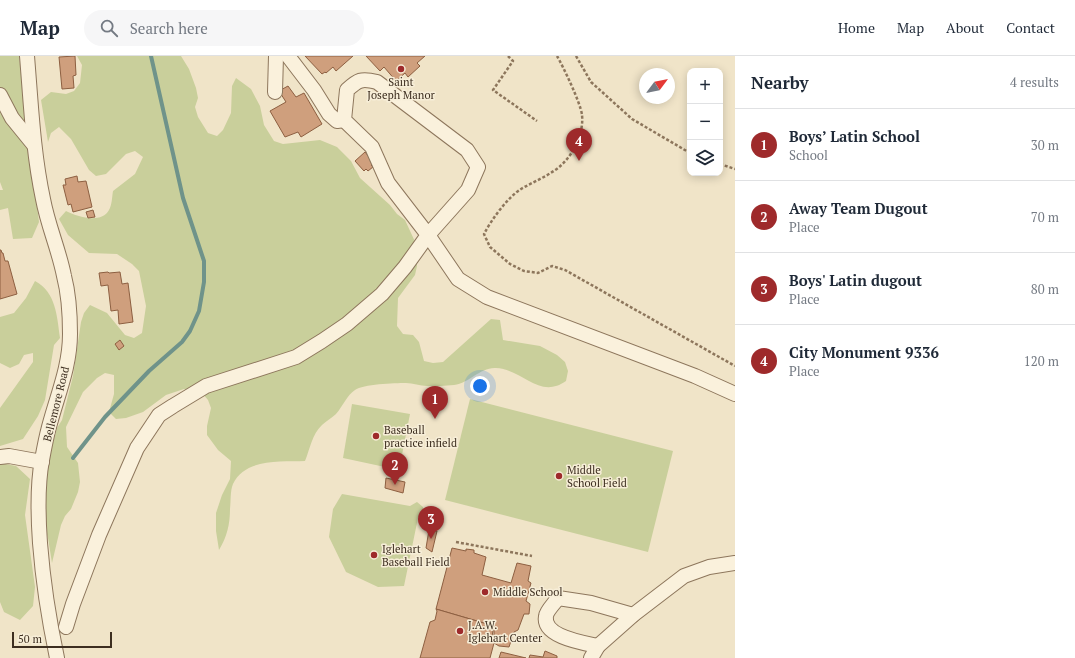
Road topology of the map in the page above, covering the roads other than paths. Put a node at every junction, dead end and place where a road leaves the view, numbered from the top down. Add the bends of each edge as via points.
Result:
1 (27, 56) edge
2 (276, 56) edge
3 (288, 56) edge
4 (275, 92) dead end
5 (0, 94) edge
6 (344, 120) junction
7 (34, 145) junction
8 (428, 235) junction
9 (735, 394) edge
10 (0, 457) edge
11 (42, 462) junction
12 (735, 563) edge
13 (633, 615) junction
14 (66, 627) dead end
15 (594, 652) edge
16 (57, 658) edge

1 - 7 street, Bellemore Road
2 - 4 street
3 - 6 street via 329,114 337,121
5 - 7 street via 12,118
6 - 8 street via 372,147 388,183
6 - 8 street via 347,90 357,81 377,82 467,150 478,167 468,190
7 - 11 street, Bellemore Road via 46,216 67,287 70,336 63,384 49,427
8 - 9 street via 458,279 487,297 695,376
8 - 14 street via 382,294 347,324 322,341 296,357 206,386 160,415 137,448 99,535
10 - 11 street via 9,456
11 - 16 street, Bellemore Road via 39,505 43,571
12 - 13 street via 710,567 684,576
13 - 15 street
13 - 15 street via 591,603 558,598 547,613 548,627 555,634

